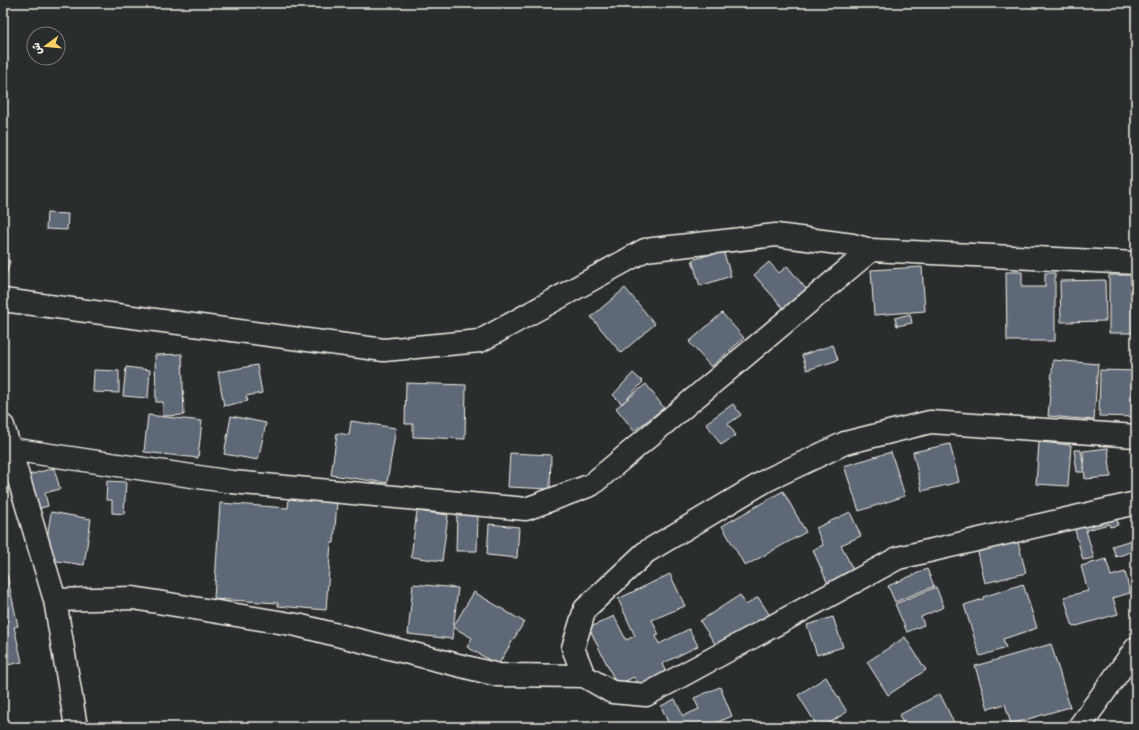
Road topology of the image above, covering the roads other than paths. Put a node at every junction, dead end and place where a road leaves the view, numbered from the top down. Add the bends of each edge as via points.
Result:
1 (870, 250) junction
2 (1136, 264) edge
3 (3, 300) edge
4 (3, 426) edge
5 (1136, 436) edge
6 (10, 449) junction
7 (1136, 503) edge
8 (55, 600) junction
9 (1136, 648) edge
10 (584, 676) junction
11 (76, 727) edge
12 (1079, 727) edge

1 - 2 street
1 - 3 street via 853,245 776,236 645,250 480,341 384,350
1 - 6 street via 590,485 526,508 232,482
4 - 6 street
5 - 10 street via 930,422 845,443 767,480 646,552 585,609 573,648
6 - 8 street
7 - 10 street via 898,558 646,695 612,692
8 - 10 street via 133,598 297,624 498,675
8 - 11 street
9 - 12 street

